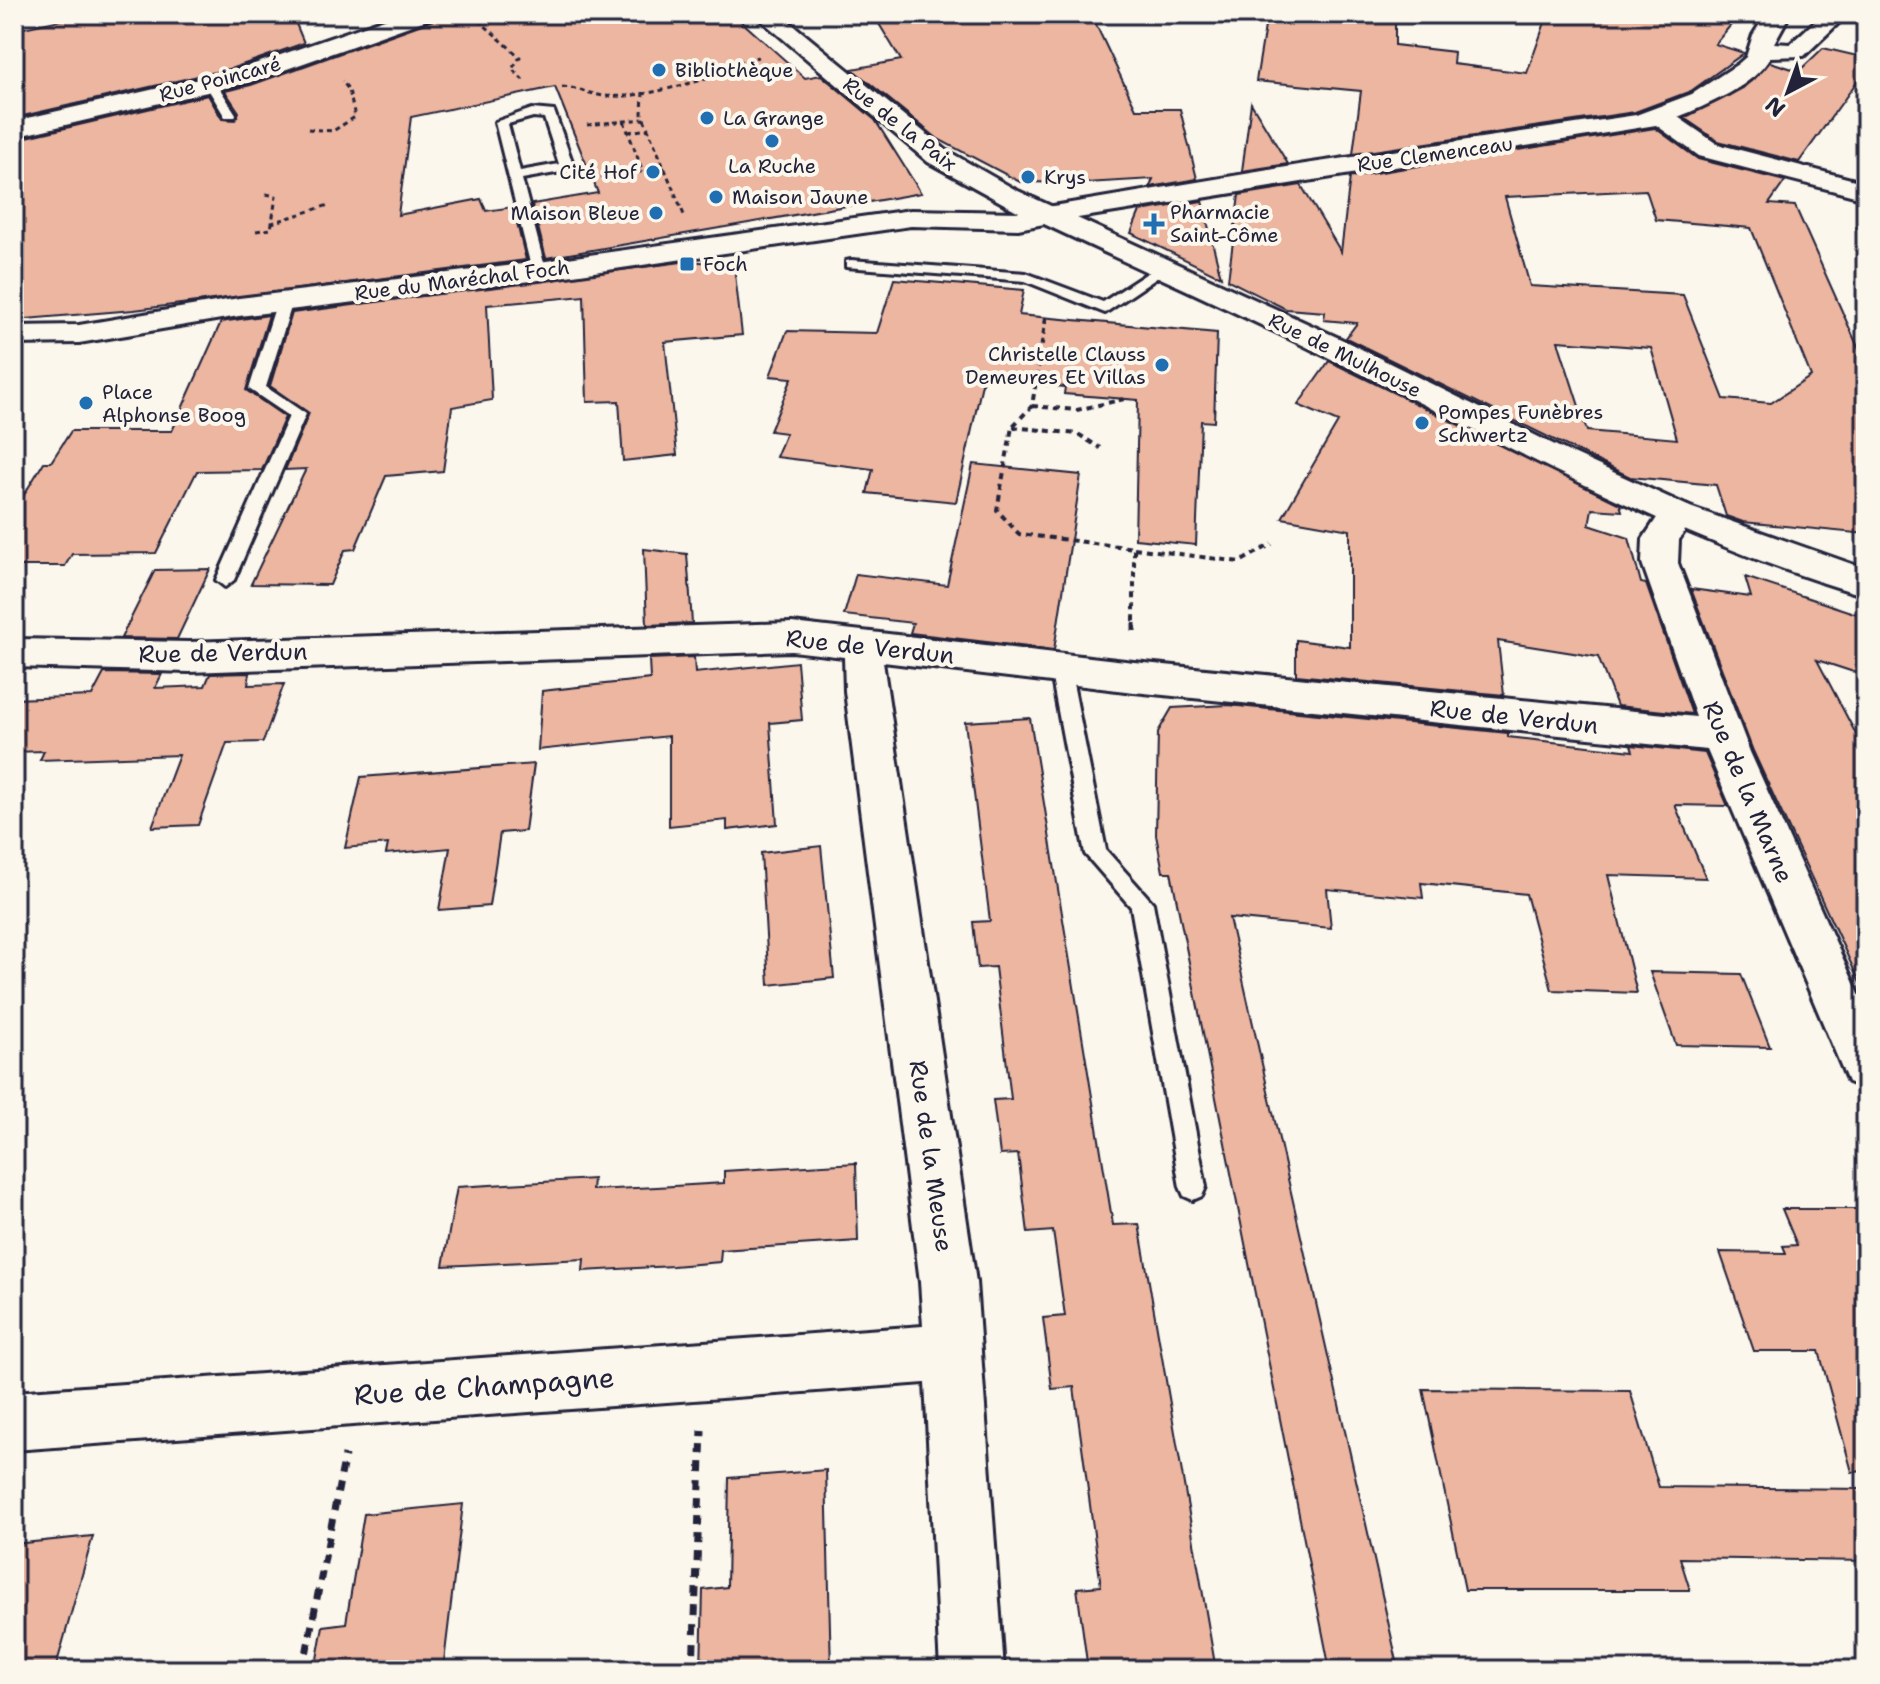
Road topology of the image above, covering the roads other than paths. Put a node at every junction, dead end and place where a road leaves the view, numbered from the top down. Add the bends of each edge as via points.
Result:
1 (421, 14) edge
2 (766, 14) edge
3 (1778, 14) edge
4 (1836, 14) edge
5 (1762, 50) junction
6 (211, 84) junction
7 (230, 114) dead end
8 (1661, 117) junction
9 (14, 129) edge
10 (964, 174) junction
11 (514, 176) junction
12 (1866, 191) edge
13 (1047, 215) junction
14 (911, 218) junction
15 (851, 264) dead end
16 (1163, 269) junction
17 (539, 271) junction
18 (285, 301) junction
19 (14, 335) edge
20 (1677, 515) junction
21 (225, 580) dead end
22 (1866, 583) edge
23 (867, 645) junction
24 (14, 653) edge
25 (1060, 668) junction
26 (1722, 735) junction
27 (1866, 1066) edge
28 (1193, 1187) dead end
29 (953, 1352) junction
30 (14, 1421) edge
31 (972, 1670) edge

1 - 6 street, Rue Poincaré
2 - 10 street, Rue de la Paix
3 - 5 street, Rue Clemenceau
4 - 5 street via 1796,51
5 - 8 street, Rue Clemenceau via 1747,69 1715,91
6 - 7 lane
6 - 9 street, Rue Poincaré
8 - 12 street via 1708,150
8 - 13 street, Rue Clemenceau
10 - 13 street, Rue de la Paix
10 - 14 street, Rue du Maréchal Foch via 951,198
11 - 11 lane via 501,122 549,114 567,167
11 - 17 lane
13 - 14 street, Rue du Maréchal Foch via 1018,221
13 - 16 street, Rue de Mulhouse
14 - 17 street, Rue du Maréchal Foch
15 - 16 lane via 1026,277 1105,308
16 - 20 street, Rue de Mulhouse
17 - 18 street, Rue du Maréchal Foch
18 - 19 street, Rue du Maréchal Foch via 79,334
18 - 21 lane via 257,389 298,414
20 - 22 street, Rue de Mulhouse
20 - 26 street, Rue de la Marne via 1661,539 1660,563
23 - 24 street, Rue de Verdun via 792,637 189,657
23 - 25 street, Rue de Verdun
23 - 29 street, Rue de la Meuse via 865,691 946,1267
25 - 26 street, Rue de Verdun
25 - 28 lane via 1096,854 1142,903
26 - 27 street, Rue de la Marne
29 - 30 street, Rue de Champagne
29 - 31 street, Rue de la Meuse

